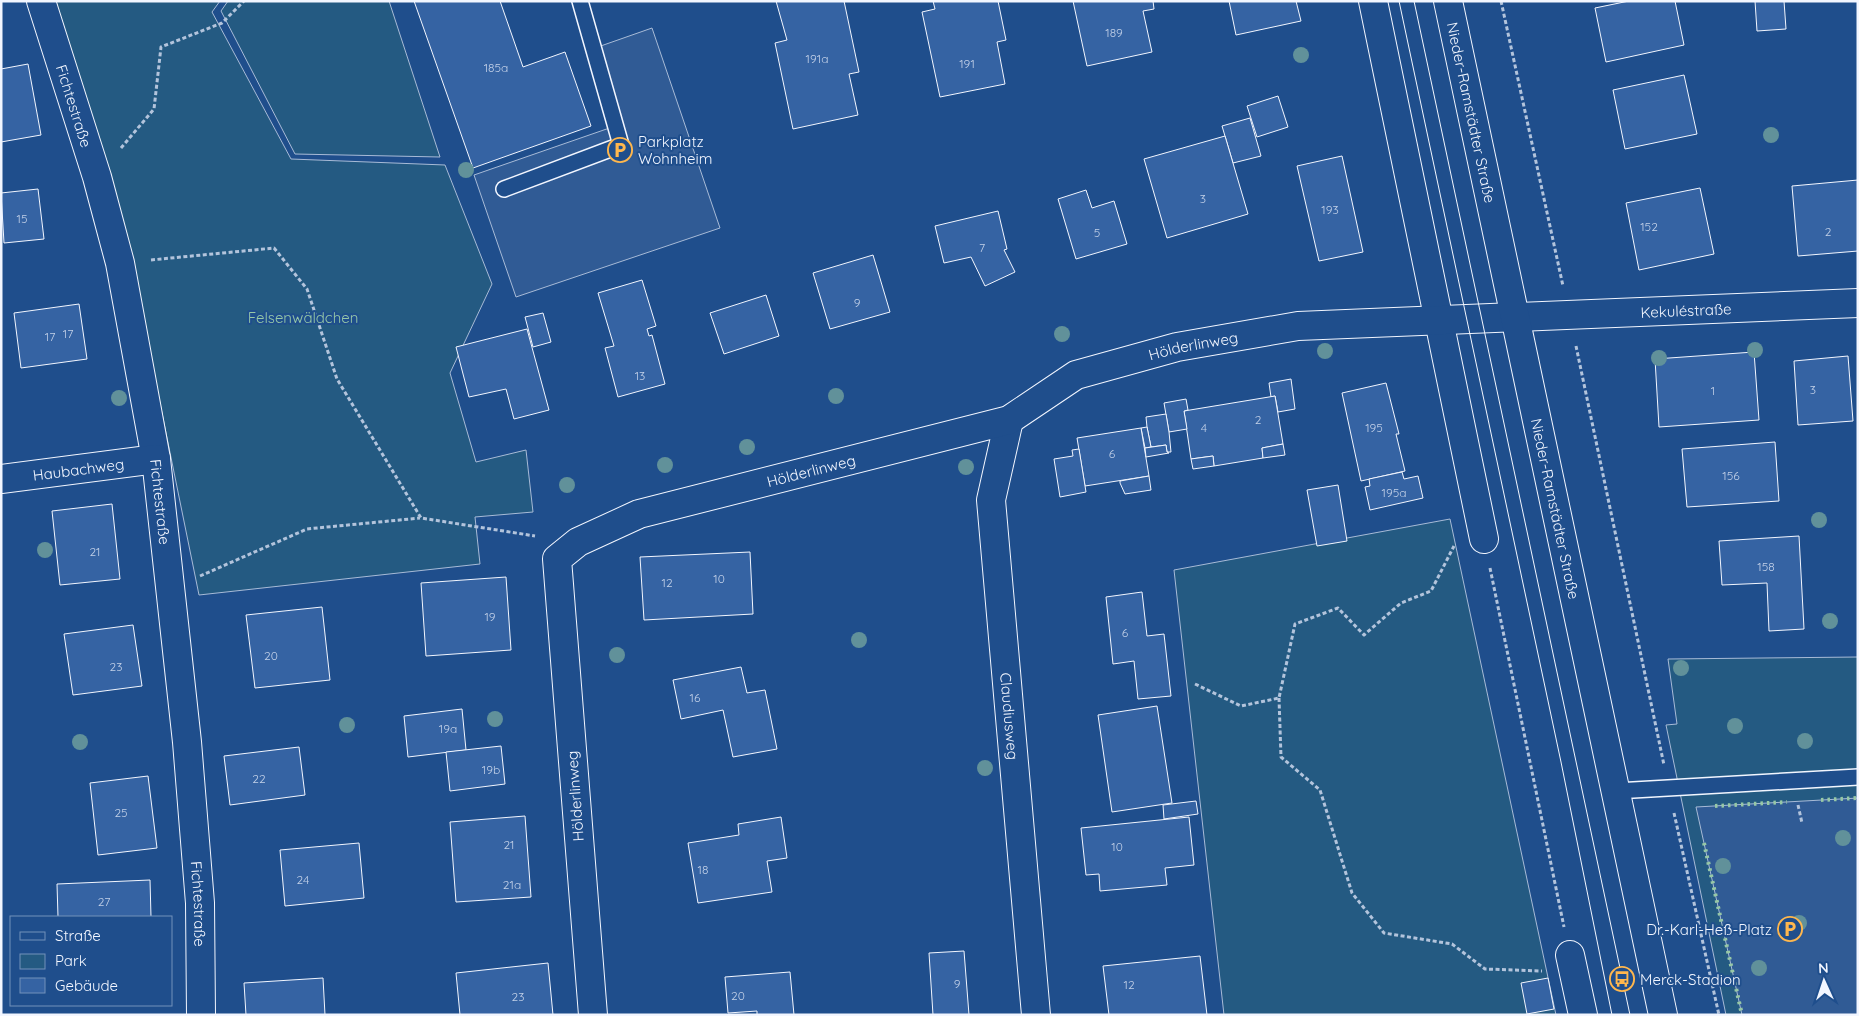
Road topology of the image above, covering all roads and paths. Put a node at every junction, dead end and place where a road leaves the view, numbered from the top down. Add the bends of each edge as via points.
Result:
1 (41, 1) edge
2 (244, 1) edge
3 (580, 1) edge
4 (1373, 1) edge
5 (1448, 1) edge
6 (1501, 1) edge
7 (97, 177) junction
8 (504, 189) dead end
9 (120, 263) junction
10 (1858, 303) edge
11 (1569, 316) junction
12 (1515, 318) junction
13 (1440, 321) junction
14 (1009, 420) junction
15 (156, 459) junction
16 (1, 479) edge
17 (421, 518) junction
18 (1484, 539) joint
19 (578, 542) junction
20 (1456, 544) dead end
21 (172, 589) junction
22 (1195, 684) dead end
23 (1279, 698) junction
24 (1858, 777) edge
25 (1669, 787) junction
26 (1616, 791) junction
27 (1570, 955) junction
28 (200, 1015) edge
29 (592, 1015) edge
30 (1036, 1015) edge
31 (1583, 1015) edge
32 (1663, 1015) edge
33 (1719, 1015) edge

1 - 7 street, Fichtestraße
2 - 7 path via 222,23 161,47 154,109
3 - 8 lane via 621,145
4 - 13 street
5 - 12 street, Nieder-Ramstädter Straße
6 - 11 path
7 - 9 street, Fichtestraße
9 - 15 street, Fichtestraße
9 - 17 path via 274,248 307,289 337,379
10 - 11 street, Kekuléstraße
11 - 12 street, Kekuléstraße
11 - 25 path
12 - 13 street, Hölderlinweg
12 - 26 street, Nieder-Ramstädter Straße
13 - 14 street, Hölderlinweg via 1298,326 1177,347 1076,376
13 - 18 street
14 - 19 street, Hölderlinweg via 639,514
14 - 30 street, Claudiusweg via 991,500
15 - 16 street, Haubachweg
15 - 21 street, Fichtestraße
17 - 19 path
17 - 21 path via 307,529
18 - 27 path
19 - 29 street, Hölderlinweg via 557,558
20 - 23 path via 1431,591 1401,603 1364,635 1338,608 1295,624
21 - 28 street, Fichtestraße via 200,903
22 - 23 path via 1241,706
23 - 27 path via 1281,757 1320,790 1352,892 1384,933 1452,944 1485,969 1542,970
24 - 25 lane
25 - 26 lane
25 - 33 path
26 - 32 street, Nieder-Ramstädter Straße
27 - 31 street

